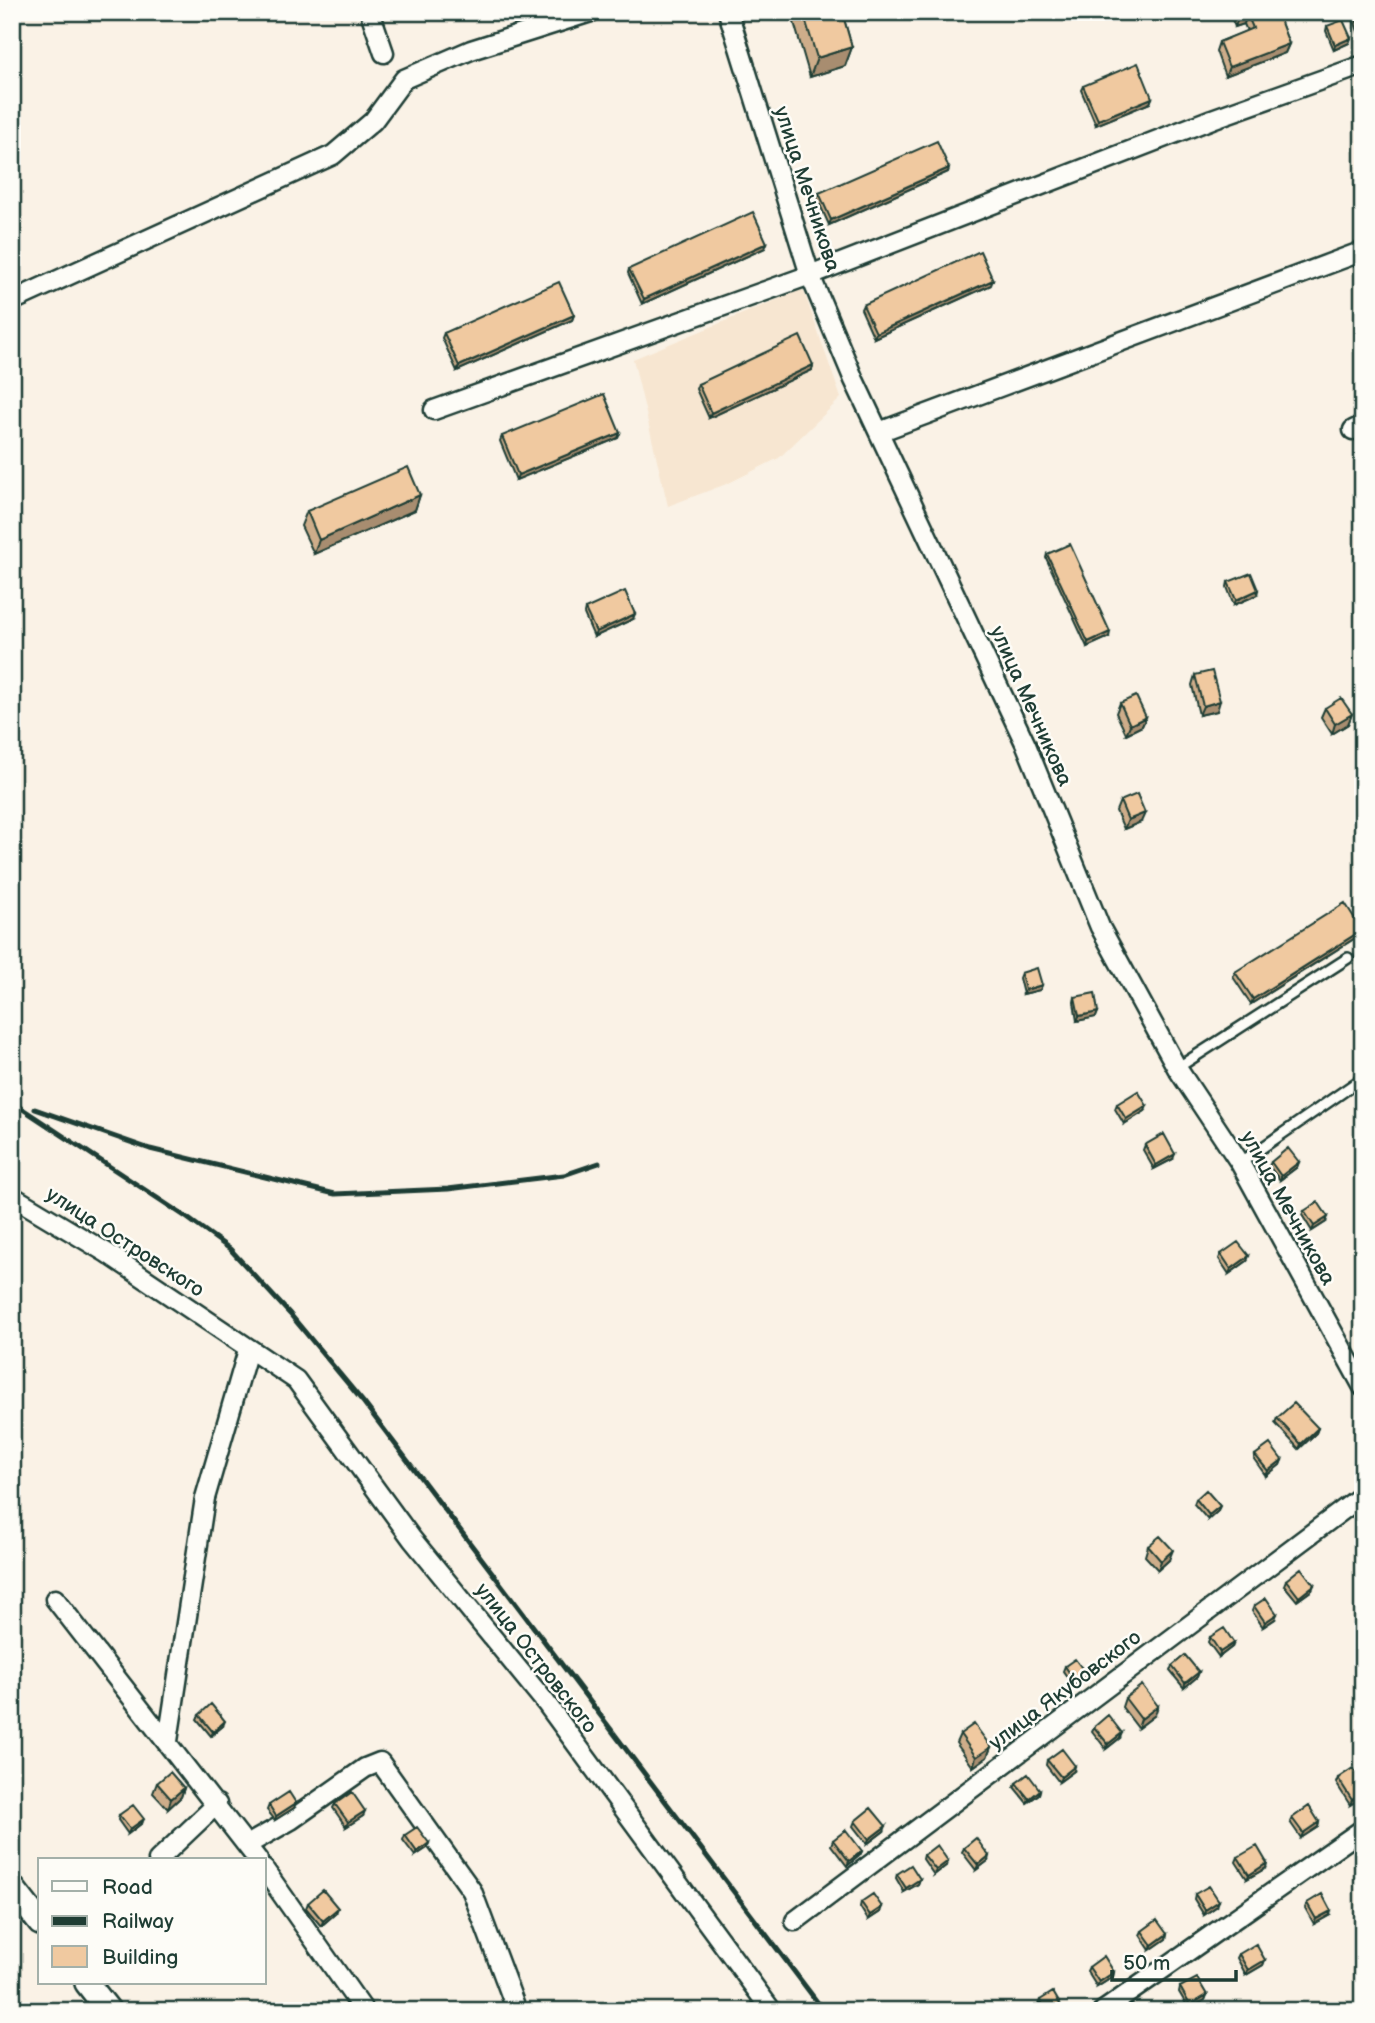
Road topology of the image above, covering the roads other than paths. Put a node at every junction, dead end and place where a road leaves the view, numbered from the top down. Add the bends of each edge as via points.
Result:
1 (370, 12) edge
2 (592, 12) edge
3 (728, 12) edge
4 (384, 53) dead end
5 (1363, 65) edge
6 (1362, 253) edge
7 (810, 275) junction
8 (13, 298) edge
9 (434, 410) dead end
10 (879, 432) junction
11 (1348, 958) dead end
12 (1177, 1068) junction
13 (1363, 1078) edge
14 (1240, 1163) junction
15 (12, 1196) edge
16 (248, 1350) junction
17 (1363, 1387) edge
18 (1363, 1495) edge
19 (55, 1600) dead end
20 (168, 1741) junction
21 (218, 1804) junction
22 (1363, 1829) edge
23 (247, 1845) junction
24 (160, 1858) edge
25 (257, 1858) edge
26 (266, 1872) edge
27 (12, 1887) edge
28 (38, 1920) edge
29 (795, 1921) dead end
30 (88, 1984) edge
31 (110, 2011) edge
32 (364, 2011) edge
33 (517, 2011) edge
34 (772, 2011) edge
35 (1103, 2011) edge

1 - 4 street
2 - 8 street via 471,50 404,79 373,121 332,155
3 - 7 street, улица Мечникова
5 - 7 street
6 - 10 street
7 - 9 street
7 - 10 street, улица Мечникова
10 - 12 street, улица Мечникова via 1026,745 1100,927
11 - 12 lane
12 - 14 street, улица Мечникова
13 - 14 lane
14 - 17 street, улица Мечникова
15 - 16 street, улица Островского via 107,1253
16 - 20 street via 205,1498
16 - 34 street, улица Островского via 296,1380 412,1539 546,1703
18 - 29 street, улица Якубовского
19 - 20 street
20 - 21 street
21 - 23 street
21 - 24 street
22 - 35 street
23 - 25 street
23 - 33 street via 380,1762 472,1891
26 - 32 street
27 - 28 street
30 - 31 street

